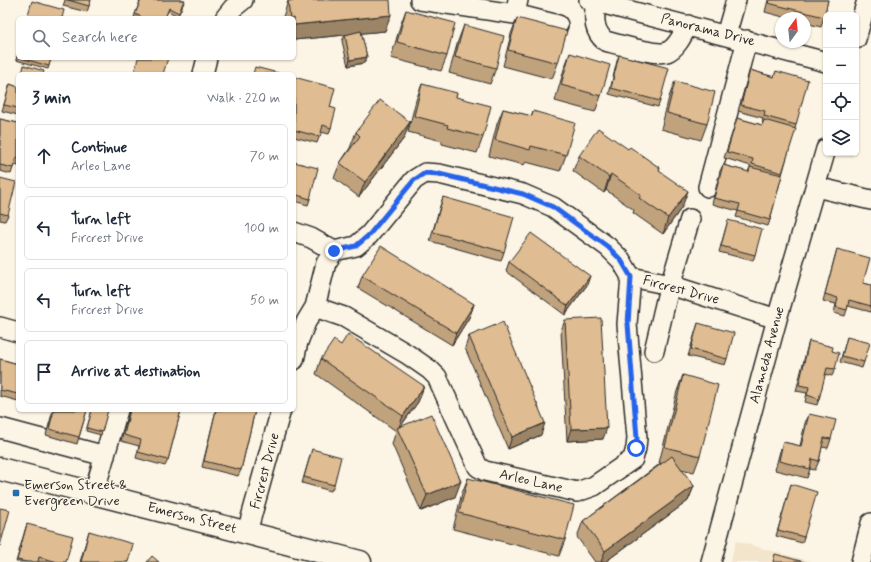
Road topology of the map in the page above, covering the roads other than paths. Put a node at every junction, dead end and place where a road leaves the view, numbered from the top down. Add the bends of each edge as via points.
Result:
1 (244, 0) edge
2 (420, 0) edge
3 (736, 0) edge
4 (867, 0) edge
5 (592, 1) edge
6 (517, 7) edge
7 (227, 16) edge
8 (558, 25) dead end
9 (688, 25) junction
10 (859, 28) edge
11 (726, 35) junction
12 (747, 40) junction
13 (206, 60) edge
14 (823, 61) edge
15 (204, 72) edge
16 (824, 156) edge
17 (708, 187) dead end
18 (816, 187) junction
19 (871, 200) edge
20 (690, 219) dead end
21 (296, 233) edge
22 (334, 251) junction
23 (631, 277) junction
24 (670, 285) junction
25 (315, 307) junction
26 (777, 319) junction
27 (0, 327) edge
28 (16, 331) edge
29 (296, 351) edge
30 (654, 351) dead end
31 (117, 412) edge
32 (280, 412) edge
33 (0, 428) edge
34 (105, 456) junction
35 (0, 469) edge
36 (94, 493) junction
37 (871, 523) edge
38 (248, 532) junction
39 (354, 561) edge
40 (711, 562) edge
41 (861, 562) edge

1 - 7 street
2 - 6 street
3 - 11 street
4 - 10 street
5 - 9 street, Panorama Drive
5 - 9 street via 595,26 605,41 656,53 667,52 675,45
6 - 8 street
9 - 11 street, Panorama Drive
11 - 12 street, Panorama Drive
12 - 14 street, Panorama Drive
12 - 17 street
13 - 15 street
16 - 18 street, Alameda Avenue
18 - 19 street
18 - 26 street, Alameda Avenue
20 - 24 street
21 - 22 street
22 - 23 street, Fircrest Drive via 356,246 369,235 414,180 425,173 439,174 523,194 553,207 608,247 621,260
22 - 25 street via 326,263
23 - 24 street, Fircrest Drive
23 - 25 street, Arleo Lane via 628,324 636,448 633,459 625,465 594,486 577,492 485,471 478,467 437,377 430,370 344,317
24 - 26 street, Fircrest Drive
24 - 30 street
25 - 29 street via 306,322
26 - 40 street, Alameda Avenue
27 - 28 street
31 - 34 street
32 - 38 street, Fircrest Drive
33 - 34 street
34 - 36 street
35 - 36 main road, Emerson Street
36 - 38 main road, Emerson Street
37 - 41 street
38 - 39 main road, Emerson Street

